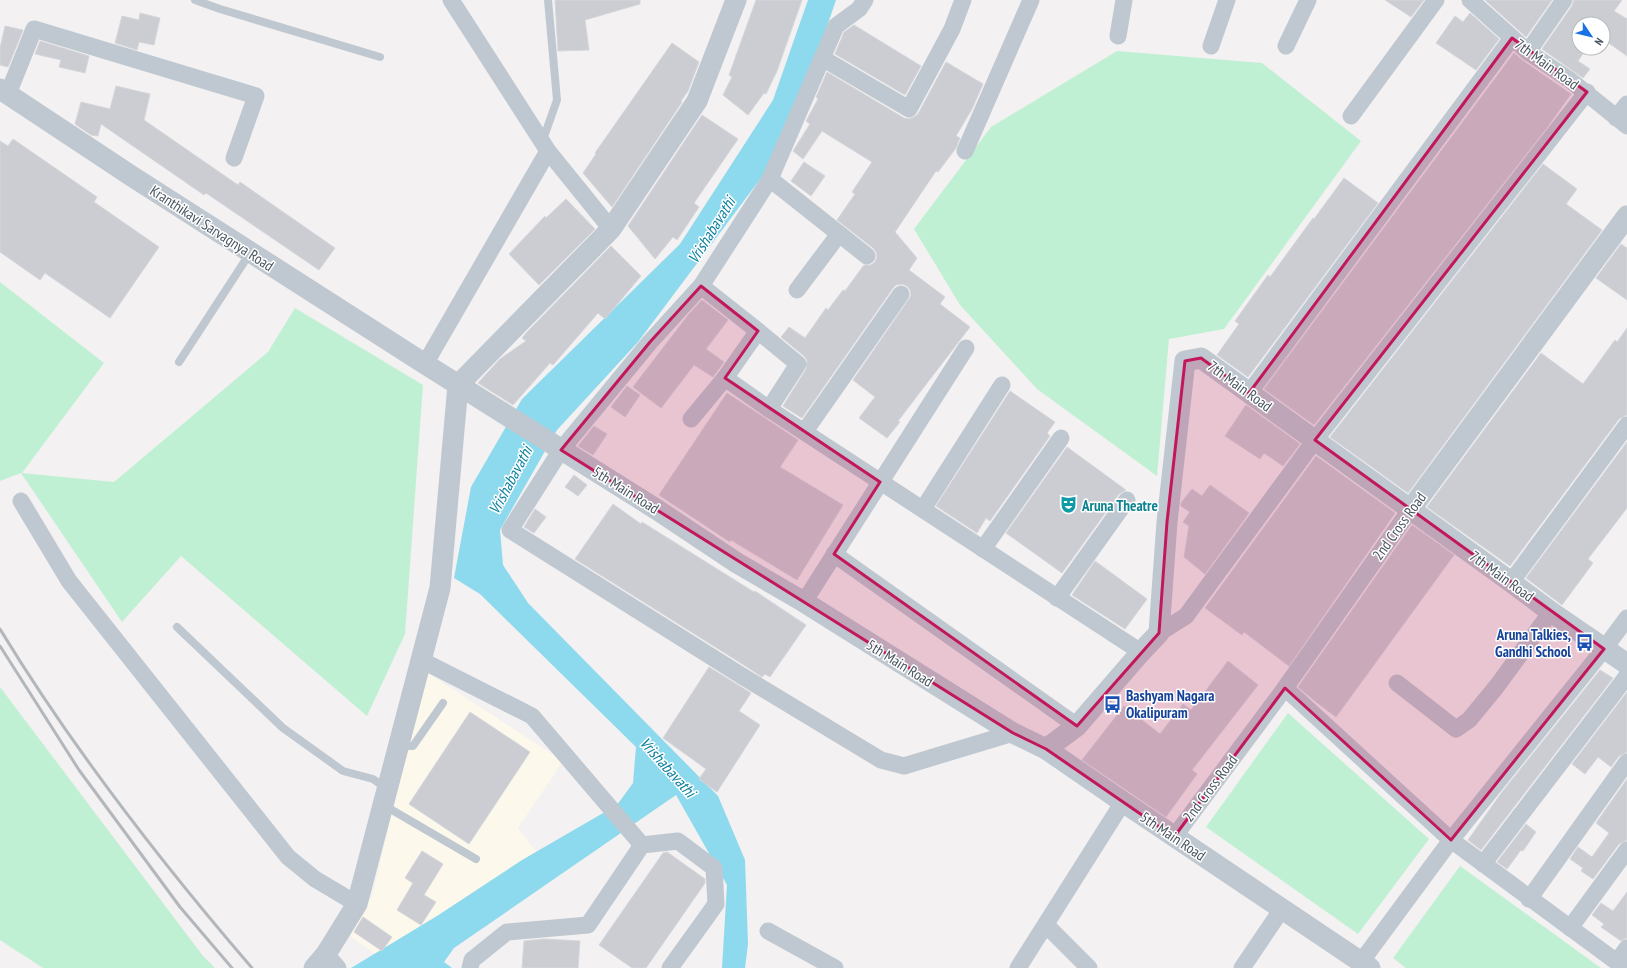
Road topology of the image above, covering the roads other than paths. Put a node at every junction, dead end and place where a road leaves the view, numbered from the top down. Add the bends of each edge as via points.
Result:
1 (195, 0) edge
2 (451, 0) edge
3 (548, 0) edge
4 (736, 0) edge
5 (865, 0) edge
6 (963, 0) edge
7 (1031, 0) edge
8 (1124, 0) edge
9 (1227, 0) edge
10 (1308, 0) edge
11 (1436, 0) edge
12 (1470, 0) edge
13 (1564, 0) edge
14 (1118, 36) dead end
15 (1512, 38) junction
16 (1211, 46) dead end
17 (1286, 46) dead end
18 (1528, 52) junction
19 (380, 57) dead end
20 (822, 58) junction
21 (4, 92) edge
22 (1587, 92) junction
23 (1627, 104) edge
24 (1351, 116) dead end
25 (1622, 122) edge
26 (544, 144) junction
27 (965, 150) dead end
28 (234, 158) dead end
29 (770, 179) junction
30 (1627, 216) edge
31 (611, 229) junction
32 (839, 234) junction
33 (251, 253) junction
34 (867, 256) dead end
35 (701, 286) junction
36 (797, 290) dead end
37 (901, 294) dead end
38 (758, 331) junction
39 (966, 348) dead end
40 (179, 362) dead end
41 (425, 364) junction
42 (724, 378) junction
43 (458, 385) junction
44 (1002, 385) dead end
45 (1249, 393) junction
46 (769, 409) junction
47 (691, 419) dead end
48 (1627, 425) edge
49 (805, 431) junction
50 (1061, 438) dead end
51 (1315, 440) junction
52 (561, 450) junction
53 (880, 482) junction
54 (1127, 500) dead end
55 (20, 501) dead end
56 (923, 509) junction
57 (1410, 510) junction
58 (983, 549) junction
59 (834, 554) junction
60 (1511, 582) junction
61 (1057, 598) junction
62 (804, 602) junction
63 (1551, 612) junction
64 (1627, 618) edge
65 (177, 626) dead end
66 (1159, 633) junction
67 (1604, 648) junction
68 (1141, 652) junction
69 (421, 660) junction
70 (1627, 664) edge
71 (1627, 676) edge
72 (1397, 683) dead end
73 (1285, 688) junction
74 (443, 703) dead end
75 (1077, 726) junction
76 (1013, 733) junction
77 (399, 746) junction
78 (1046, 749) junction
79 (1627, 762) edge
80 (386, 796) junction
81 (1123, 802) junction
82 (1174, 837) junction
83 (1451, 840) junction
84 (642, 845) junction
85 (1627, 850) edge
86 (476, 859) dead end
87 (1483, 864) junction
88 (1529, 899) junction
89 (357, 904) junction
90 (1282, 908) junction
91 (1046, 924) junction
92 (1570, 928) junction
93 (768, 930) dead end
94 (1627, 948) edge
95 (326, 963) edge
96 (1366, 965) edge
97 (1621, 965) edge
98 (470, 968) edge
99 (670, 968) edge
100 (835, 968) edge
101 (1018, 968) edge
102 (1090, 968) edge
103 (1242, 968) edge

1 - 19 lane
2 - 26 street
3 - 26 lane via 557,100
4 - 31 street via 697,101
5 - 20 street via 859,9 836,26
6 - 20 street via 952,29 909,109
7 - 27 street
8 - 14 street
9 - 16 street
10 - 17 street
11 - 24 street
12 - 15 street, 7th Main Road
13 - 18 street
15 - 18 street, 7th Main Road
15 - 45 street
18 - 22 street, 7th Main Road
20 - 29 street
21 - 28 street via 34,29 256,96
21 - 33 street, Kranthikavi Sarvagnya Road
22 - 25 street, 7th Main Road
22 - 51 street
23 - 25 street
26 - 31 street
26 - 41 street
29 - 32 street
29 - 35 street
30 - 57 street, 2nd Cross Road
31 - 43 street
32 - 34 street
32 - 36 street
33 - 40 lane
33 - 41 street, Kranthikavi Sarvagnya Road
35 - 38 street
35 - 52 street via 650,342
37 - 49 street
38 - 42 street
38 - 46 street via 798,364
39 - 53 street
41 - 43 street, 5th Main Road
42 - 46 street
42 - 47 street
43 - 52 street, 5th Main Road
43 - 69 street via 440,588
44 - 56 street
45 - 51 street, 7th Main Road
45 - 66 street, 7th Main Road via 1201,358 1185,360 1167,522
46 - 49 street
48 - 60 street
49 - 53 street
50 - 58 street
51 - 57 street, 7th Main Road
51 - 66 street via 1186,616
52 - 62 street, 5th Main Road via 737,563
52 - 76 street via 510,530 742,676 881,760 904,766
53 - 56 street
53 - 59 street
54 - 61 street
55 - 89 street via 69,581 288,857 315,880
56 - 58 street
57 - 60 street, 7th Main Road
57 - 73 street, 2nd Cross Road
58 - 61 street
59 - 62 street
59 - 75 street
60 - 63 street, 7th Main Road
61 - 68 street
62 - 76 street, 5th Main Road
63 - 67 street, 7th Main Road
63 - 72 street via 1498,686 1469,720 1456,728
64 - 67 street
65 - 80 lane via 283,728 343,771 373,779
66 - 68 street
67 - 70 street, 7th Main Road
67 - 83 street
68 - 75 street
69 - 77 street
69 - 84 street via 532,716
71 - 87 street
73 - 82 street, 2nd Cross Road
73 - 83 street
74 - 77 lane via 413,746
75 - 78 street
76 - 78 street, 5th Main Road
77 - 80 street
78 - 81 street, 5th Main Road
79 - 88 street
80 - 86 lane via 392,810
80 - 89 street
81 - 82 street, 5th Main Road
81 - 91 street
82 - 90 street, 5th Main Road
83 - 87 street
83 - 96 street
84 - 98 street via 588,925 507,932 472,960
84 - 99 street via 678,841 714,868 716,904
85 - 92 street
87 - 88 street
88 - 92 street
89 - 95 street
90 - 96 street, 5th Main Road
90 - 103 street
91 - 101 street
91 - 102 street
92 - 97 street
93 - 100 street
94 - 97 street

